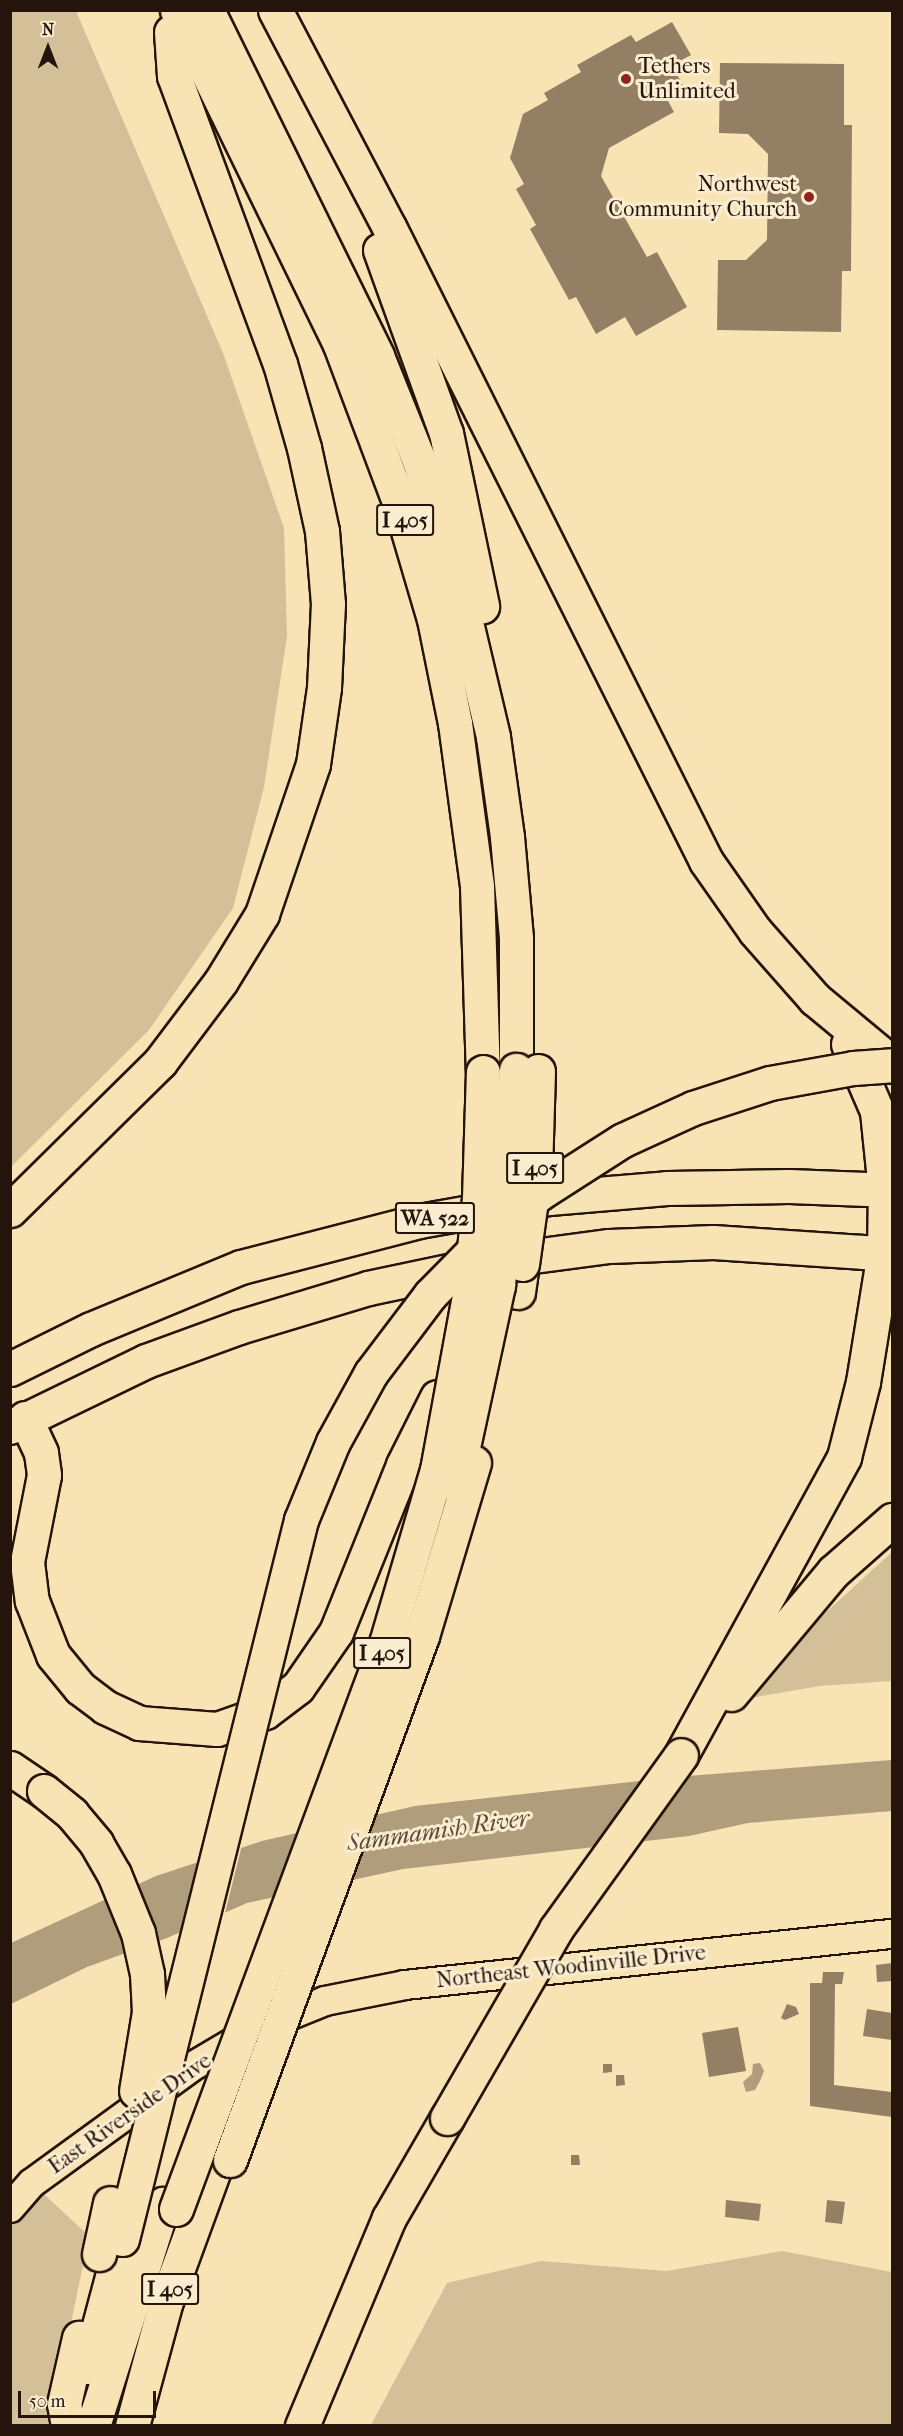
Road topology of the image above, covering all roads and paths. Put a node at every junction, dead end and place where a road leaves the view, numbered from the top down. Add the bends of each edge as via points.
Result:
1 (207, 10) edge
2 (224, 10) edge
3 (275, 10) edge
4 (169, 18) edge
5 (340, 138) junction
6 (491, 651) junction
7 (815, 999) junction
8 (892, 1064) edge
9 (477, 1070) junction
10 (527, 1070) junction
11 (889, 1190) edge
12 (10, 1210) edge
13 (888, 1253) edge
14 (10, 1369) edge
15 (437, 1397) junction
16 (18, 1422) edge
17 (892, 1520) edge
18 (765, 1634) junction
19 (10, 1768) edge
20 (892, 1935) edge
21 (256, 2029) joint
22 (224, 2158) junction
23 (169, 2206) junction
24 (10, 2208) edge
25 (110, 2246) junction
26 (70, 2426) edge
27 (93, 2426) edge
28 (110, 2426) edge
29 (132, 2426) edge
30 (151, 2426) edge
31 (302, 2426) edge

1 - 10 highway, I 405 via 377,356 420,463 460,597 493,737 507,837
2 - 6 highway, I 405 via 368,298 426,441
3 - 5 highway
4 - 9 highway, I 405 via 348,406 388,520 421,637 449,775
4 - 12 highway via 174,76 280,364 304,448 323,542 328,604 324,688 313,764 262,914 221,981 160,1062
5 - 6 highway via 446,433
5 - 7 highway via 389,227 706,861 755,931
6 - 10 highway, I 405 via 524,838 535,938
7 - 8 highway
7 - 11 highway via 848,1043 877,1111
8 - 25 highway, bridge via 770,1083 693,1108 623,1140 540,1193 488,1236 430,1295 371,1373 333,1442 301,1520
9 - 15 highway, I 405 via 450,1326
9 - 23 highway, I 405, bridge via 479,1198 470,1291 437,1470 386,1643
10 - 22 highway, I 405, bridge via 535,1172 518,1292 462,1508 422,1636
11 - 13 highway
11 - 14 highway, WA 522 via 789,1186 667,1188 549,1198 419,1221 242,1267 91,1329
13 - 16 highway, WA 522 via 713,1242 609,1246 496,1261 368,1288 239,1327 146,1361
13 - 18 highway via 844,1456
15 - 16 highway via 402,1465 336,1632 298,1687 266,1712 217,1729 139,1723 105,1707 80,1688 53,1655 32,1601 27,1562 44,1475 41,1454
15 - 23 highway, I 405 via 399,1548
17 - 18 highway
18 - 31 highway, bridge via 556,1929 389,2218
19 - 25 highway, bridge via 44,1791 84,1828 114,1874 138,1933 147,1974 145,2050
20 - 21 main road, Northeast Woodinville Drive via 405,1985 325,2001
21 - 24 main road, East Riverside Drive via 190,2068 32,2183
22 - 29 highway, I 405 via 166,2301
22 - 30 highway, I 405
23 - 27 highway, I 405
23 - 28 highway, I 405
25 - 26 highway

